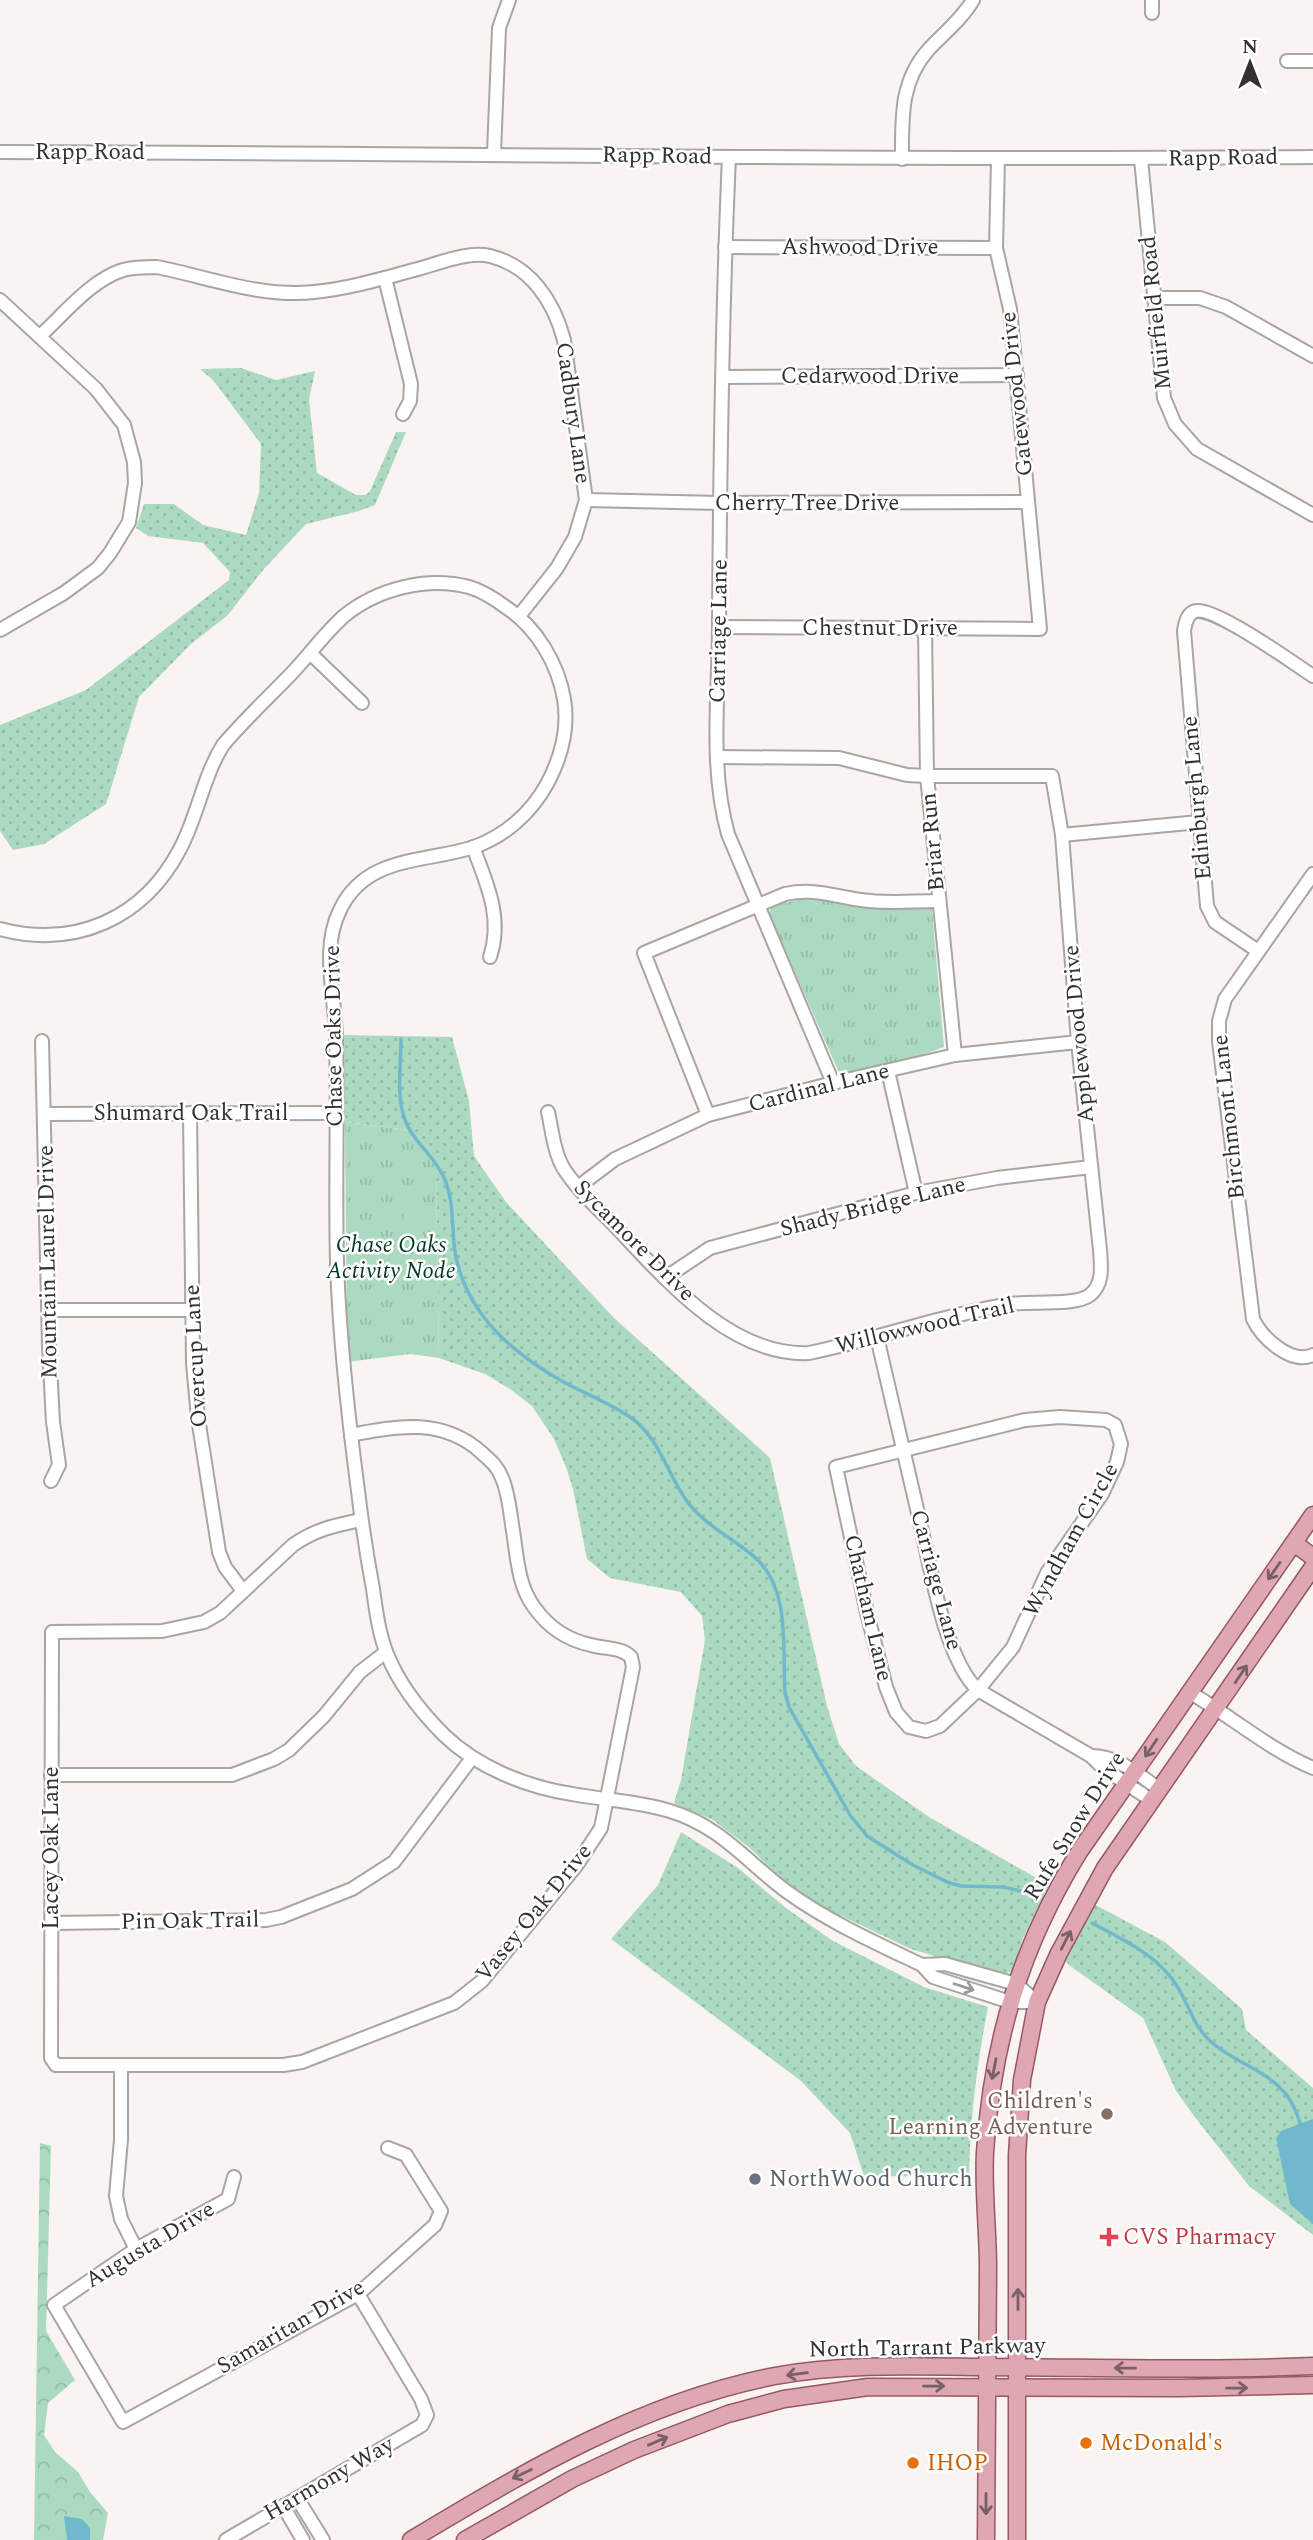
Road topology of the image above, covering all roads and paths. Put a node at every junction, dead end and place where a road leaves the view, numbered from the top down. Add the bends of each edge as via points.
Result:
1 (509, 0) edge
2 (973, 0) edge
3 (1287, 61) dead end
4 (1313, 61) edge
5 (0, 152) edge
6 (494, 153) junction
7 (729, 157) junction
8 (1313, 157) edge
9 (902, 159) junction
10 (998, 159) junction
11 (1141, 159) junction
12 (725, 247) junction
13 (996, 248) junction
14 (385, 278) junction
15 (1153, 298) junction
16 (0, 299) edge
17 (40, 336) junction
18 (1313, 356) edge
19 (1017, 375) junction
20 (723, 377) junction
21 (403, 414) dead end
22 (586, 500) junction
23 (1028, 502) junction
24 (720, 503) junction
25 (1313, 515) edge
26 (519, 616) junction
27 (719, 627) junction
28 (925, 628) junction
29 (1040, 629) joint
30 (0, 630) edge
31 (310, 653) junction
32 (1313, 676) edge
33 (362, 703) dead end
34 (717, 757) junction
35 (927, 776) junction
36 (1199, 822) junction
37 (1062, 835) junction
38 (473, 847) junction
39 (1313, 874) edge
40 (938, 901) junction
41 (758, 905) junction
42 (0, 929) edge
43 (1258, 951) junction
44 (490, 957) dead end
45 (43, 1041) dead end
46 (1078, 1042) junction
47 (955, 1055) junction
48 (888, 1071) junction
49 (833, 1083) junction
50 (548, 1112) dead end
51 (190, 1113) junction
52 (336, 1113) junction
53 (45, 1114) junction
54 (708, 1115) junction
55 (1091, 1167) junction
56 (578, 1187) junction
57 (916, 1193) junction
58 (665, 1278) junction
59 (1094, 1290) joint
60 (48, 1310) junction
61 (191, 1310) junction
62 (877, 1337) junction
63 (754, 1343) joint
64 (1309, 1357) edge
65 (351, 1434) junction
66 (904, 1450) junction
67 (51, 1481) dead end
68 (1313, 1515) edge
69 (361, 1520) junction
70 (1294, 1543) junction
71 (1313, 1557) edge
72 (1313, 1567) edge
73 (243, 1591) junction
74 (386, 1652) junction
75 (978, 1690) junction
76 (1189, 1692) junction
77 (1218, 1708) junction
78 (472, 1758) junction
79 (1313, 1768) edge
80 (51, 1775) junction
81 (1130, 1777) junction
82 (1155, 1795) junction
83 (607, 1799) junction
84 (51, 1923) junction
85 (922, 1965) junction
86 (1016, 1984) junction
87 (1010, 2002) junction
88 (1037, 2002) junction
89 (53, 2063) joint
90 (121, 2066) junction
91 (388, 2148) dead end
92 (234, 2177) dead end
93 (136, 2249) junction
94 (358, 2294) junction
95 (1313, 2366) edge
96 (987, 2367) junction
97 (1018, 2367) junction
98 (1180, 2369) junction
99 (1313, 2385) edge
100 (987, 2387) junction
101 (1017, 2388) junction
102 (1179, 2388) junction
103 (123, 2422) joint
104 (584, 2444) junction
105 (595, 2468) junction
106 (297, 2498) junction
107 (283, 2506) junction
108 (226, 2540) edge
109 (303, 2540) edge
110 (323, 2540) edge
111 (411, 2540) edge
112 (464, 2540) edge
113 (986, 2540) edge
114 (1017, 2540) edge

1 - 6 street via 498,38
2 - 9 street via 913,73 902,107
3 - 4 street
5 - 6 street, Rapp Road
6 - 7 street, Rapp Road
7 - 9 street, Rapp Road
7 - 12 street, Carriage Lane
8 - 11 street, Rapp Road
9 - 10 street, Rapp Road
10 - 11 street, Rapp Road
10 - 13 street, Gatewood Drive
11 - 15 street, Muirfield Road
12 - 13 street, Ashwood Drive
12 - 20 street, Carriage Lane
13 - 19 street, Gatewood Drive via 1010,309
14 - 17 street via 291,293 157,267 122,271 96,284
14 - 21 street via 411,384
14 - 22 street, Cadbury Lane via 464,257 490,256 536,282 558,317 564,340
15 - 18 street via 1200,298 1226,307
15 - 25 street, Muirfield Road via 1164,398 1175,424 1197,449
16 - 17 street
17 - 30 street via 96,389 124,425 134,462 133,505 129,522 98,568
19 - 20 street, Cedarwood Drive
19 - 23 street, Gatewood Drive
20 - 24 street, Carriage Lane
22 - 24 street, Cherry Tree Drive
22 - 26 street, Cadbury Lane via 575,537
23 - 24 street, Cherry Tree Drive
23 - 29 street, Gatewood Drive
24 - 27 street, Carriage Lane
26 - 31 street, Chase Oaks Drive via 466,586 407,586 345,615
26 - 38 street, Chase Oaks Drive via 545,649 559,677 565,727 559,761 539,799 520,819
27 - 28 street, Chestnut Drive
27 - 34 street, Carriage Lane
28 - 29 street, Chestnut Drive
28 - 35 street, Briar Run
31 - 33 street
31 - 42 street, Chase Oaks Drive via 223,745 211,765 181,848 167,871 131,909 69,934 22,935
32 - 36 street, Edinburgh Lane via 1220,617 1192,612 1184,631
34 - 35 street via 839,758
34 - 41 street, Carriage Lane via 720,804 728,834
35 - 37 street, Applewood Drive via 1052,776
35 - 40 street, Briar Run
36 - 37 street
36 - 43 street, Edinburgh Lane via 1210,915
37 - 46 street, Applewood Drive
38 - 44 street via 492,898 496,937
38 - 52 street, Chase Oaks Drive via 386,866 358,884 341,907 329,951
39 - 43 street, Birchmont Lane
40 - 41 street via 860,900 803,890
40 - 47 street, Briar Run
41 - 49 street, Carriage Lane
41 - 54 street via 644,953
43 - 64 street, Birchmont Lane via 1225,999 1219,1021 1249,1303 1258,1330 1287,1353
45 - 53 street, Mountain Laurel Drive
46 - 47 street, Cardinal Lane
46 - 55 street, Applewood Drive
47 - 48 street, Cardinal Lane
48 - 49 street, Cardinal Lane
48 - 57 street
49 - 54 street, Cardinal Lane
50 - 56 street, Sycamore Drive via 563,1167
51 - 52 street, Shumard Oak Trail
51 - 53 street, Shumard Oak Trail
51 - 61 street, Overcup Lane
52 - 65 street, Chase Oaks Drive via 337,1261
53 - 60 street, Mountain Laurel Drive
54 - 56 street, Cardinal Lane via 615,1159
55 - 57 street, Shady Bridge Lane
55 - 59 street, Applewood Drive via 1102,1268
56 - 58 street, Sycamore Drive
57 - 58 street, Shady Bridge Lane via 710,1248
58 - 63 street, Sycamore Drive via 720,1324
59 - 62 street, Willowwood Trail via 1090,1296 1074,1300 984,1308
60 - 61 street
60 - 67 street, Mountain Laurel Drive via 59,1465
61 - 73 street, Overcup Lane via 192,1363 215,1536 225,1567
62 - 63 street, Willowwood Trail via 794,1354
62 - 66 street, Carriage Lane
65 - 69 street, Chase Oaks Drive
65 - 83 street, Vasey Oak Drive via 425,1426 471,1442 495,1464 502,1479 519,1570 533,1605 556,1630 631,1657 633,1667
66 - 75 street, Carriage Lane via 943,1616 959,1665
66 - 75 street, Chatham Lane via 836,1467 886,1687 896,1712 909,1727 926,1731 940,1726
66 - 75 street, Wyndham Circle via 1025,1420 1060,1417 1106,1420 1120,1434 1119,1453 1102,1494 1048,1573 1013,1647
68 - 70 main road, Rufe Snow Drive
69 - 73 street via 320,1528 305,1536
69 - 74 street, Chase Oaks Drive
70 - 71 main road
70 -> 76 main road, Rufe Snow Drive
77 -> 72 main road, Rufe Snow Drive
73 - 80 street, Lacey Oak Lane via 220,1613 186,1627 126,1633 52,1632
74 - 78 street, Chase Oaks Drive via 421,1709
74 - 80 street via 360,1672 289,1750 232,1775
75 - 81 street, Carriage Lane via 1091,1756 1107,1756
76 - 77 street
76 -> 81 main road, Rufe Snow Drive
77 - 79 street via 1292,1759
77 - 82 main road, Rufe Snow Drive
78 - 83 street, Chase Oaks Drive via 546,1789
78 - 84 street, Pin Oak Trail via 394,1862 327,1899 266,1920
80 - 84 street, Lacey Oak Lane
81 - 82 street, Carriage Lane
81 - 86 main road, Rufe Snow Drive via 1058,1886
88 -> 82 main road, Rufe Snow Drive via 1085,1902
83 - 85 street, Chase Oaks Drive via 668,1810 715,1829 785,1890
83 - 90 street, Vasey Oak Drive via 601,1828 576,1866 482,1981 454,2003 302,2062
84 - 89 street, Lacey Oak Lane
85 - 86 street, Chase Oaks Drive via 945,1964
85 -> 87 street, Chase Oaks Drive via 933,1977
86 - 87 main road, Rufe Snow Drive
86 - 88 street, Chase Oaks Drive
87 - 88 street, Chase Oaks Drive
87 -> 96 main road, Rufe Snow Drive via 992,2077 985,2155
97 -> 88 main road, Rufe Snow Drive via 1017,2155 1022,2080
89 - 90 street, Vasey Oak Drive
90 - 93 street via 116,2196
91 - 94 street, Samaritan Drive via 406,2155 440,2211 435,2225
92 - 93 street, Augusta Drive via 228,2199
93 - 103 street, Augusta Drive via 54,2305
94 - 103 street, Samaritan Drive
94 - 106 street, Harmony Way via 427,2415 422,2425
95 - 98 main road, North Tarrant Parkway
96 - 97 main road, North Tarrant Parkway
96 - 100 main road, Rufe Snow Drive
96 -> 104 main road, North Tarrant Parkway via 871,2367 775,2376 675,2403
98 -> 97 main road, North Tarrant Parkway
97 - 101 main road, Rufe Snow Drive
98 - 102 main road
102 -> 99 main road, North Tarrant Parkway
100 - 101 main road, North Tarrant Parkway
105 -> 100 main road, North Tarrant Parkway via 728,2413 784,2399 868,2387
100 -> 113 main road, Rufe Snow Drive
101 - 102 main road, North Tarrant Parkway
101 - 114 main road, Rufe Snow Drive
104 - 105 main road
104 -> 111 main road, North Tarrant Parkway via 509,2481
105 - 112 main road, North Tarrant Parkway
106 - 107 street, Harmony Way
106 - 110 street
107 - 108 street, Harmony Way
107 - 109 street

